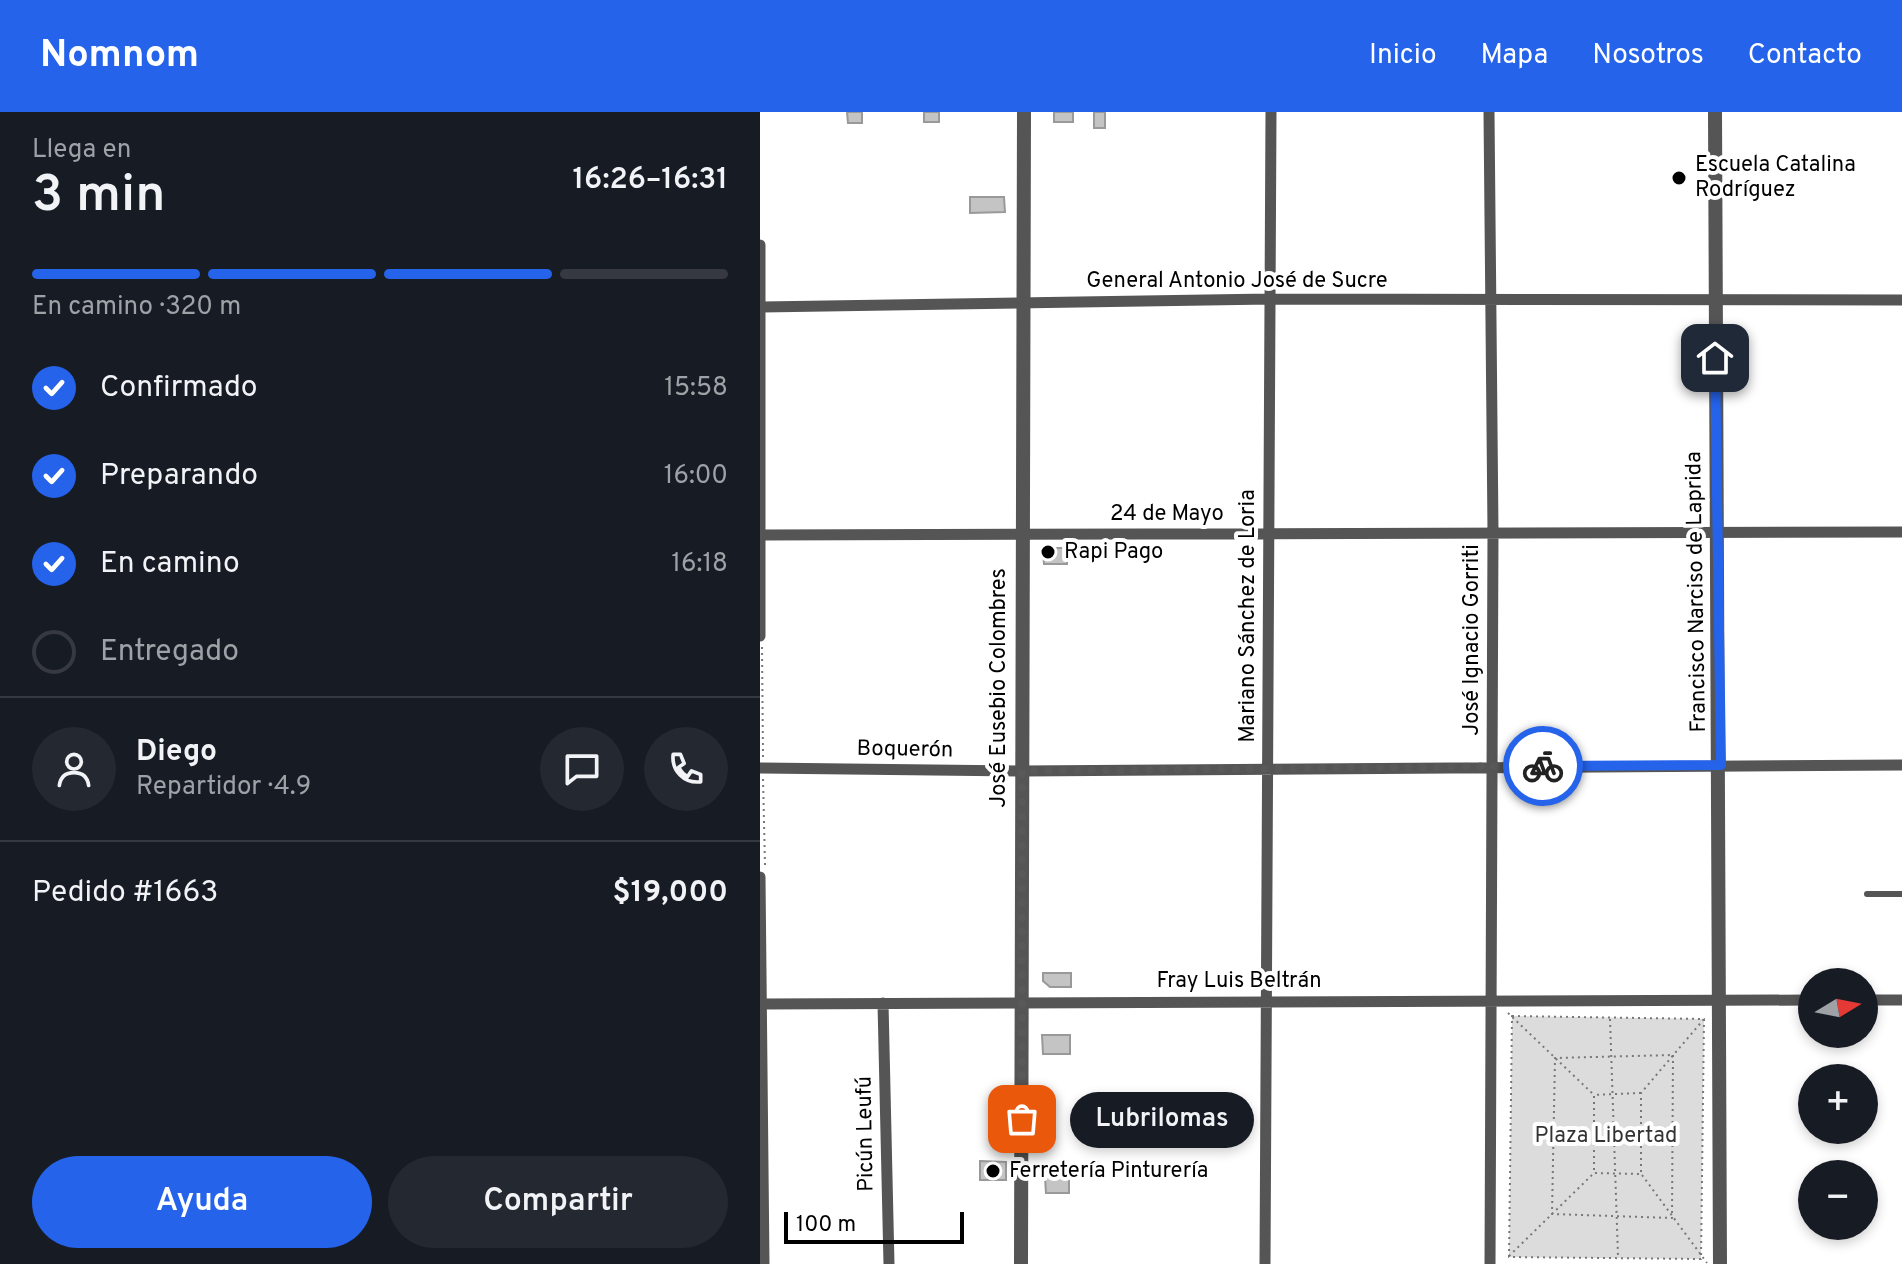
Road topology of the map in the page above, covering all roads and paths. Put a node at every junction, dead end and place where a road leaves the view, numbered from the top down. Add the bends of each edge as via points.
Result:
1 (1024, 112) edge
2 (1271, 112) edge
3 (1489, 112) edge
4 (1715, 112) edge
5 (760, 245) edge
6 (1270, 299) junction
7 (1489, 300) junction
8 (1715, 300) junction
9 (1902, 300) edge
10 (1023, 302) junction
11 (760, 307) edge
12 (1718, 531) junction
13 (1493, 532) junction
14 (1902, 532) edge
15 (1269, 533) junction
16 (761, 535) edge
17 (1020, 535) junction
18 (760, 636) edge
19 (1721, 765) junction
20 (1902, 765) edge
21 (1491, 767) junction
22 (760, 768) edge
23 (1267, 768) junction
24 (1022, 771) junction
25 (760, 877) edge
26 (1867, 894) dead end
27 (1902, 894) edge
28 (1718, 999) junction
29 (1490, 1000) junction
30 (1798, 1000) edge
31 (1878, 1000) edge
32 (1902, 1000) edge
33 (1267, 1001) junction
34 (883, 1003) junction
35 (1022, 1003) junction
36 (761, 1004) edge
37 (1512, 1016) junction
38 (1610, 1018) junction
39 (1704, 1019) junction
40 (1673, 1055) junction
41 (1611, 1056) junction
42 (1555, 1058) junction
43 (1641, 1093) junction
44 (1613, 1094) junction
45 (1594, 1095) junction
46 (1594, 1173) junction
47 (1615, 1174) junction
48 (1641, 1174) junction
49 (1552, 1214) junction
50 (1617, 1216) junction
51 (1672, 1218) junction
52 (1509, 1254) junction
53 (1619, 1258) junction
54 (1701, 1259) junction
55 (764, 1264) edge
56 (889, 1264) edge
57 (1021, 1264) edge
58 (1265, 1264) edge
59 (1490, 1264) edge
60 (1498, 1264) edge
61 (1707, 1264) edge
62 (1720, 1264) edge

1 - 10 street, José Eusebio Colombres
2 - 6 street, Mariano Sánchez de Loria
3 - 7 street, José Ignacio Gorriti
4 - 8 street, Francisco Narciso de Laprida
5 - 11 street
6 - 7 street, General Antonio José de Sucre
6 - 10 street, General Antonio José de Sucre
6 - 15 street, Mariano Sánchez de Loria
7 - 8 street, General Antonio José de Sucre
7 - 13 street, José Ignacio Gorriti
8 - 9 street, General Antonio José de Sucre
8 - 12 street, Francisco Narciso de Laprida
10 - 11 street, General Antonio José de Sucre
10 - 17 street, José Eusebio Colombres
11 - 16 street
12 - 13 street, 24 de Mayo
12 - 14 street, 24 de Mayo
12 - 19 street, Francisco Narciso de Laprida
13 - 15 street, 24 de Mayo
13 - 21 street, José Ignacio Gorriti
15 - 17 street, 24 de Mayo
15 - 23 street, Mariano Sánchez de Loria
16 - 17 street, 24 de Mayo
16 - 18 street
17 - 24 street, José Eusebio Colombres
19 - 20 street, Boquerón
19 - 21 street, Boquerón
19 - 28 street, Francisco Narciso de Laprida
21 - 23 street, Boquerón
21 - 29 street, José Ignacio Gorriti
22 - 24 street, Boquerón
23 - 24 street, Boquerón
23 - 33 street, Mariano Sánchez de Loria
24 - 35 street, José Eusebio Colombres
25 - 36 street
26 - 27 lane
28 - 29 street, Fray Luis Beltrán
28 - 30 street, Fray Luis Beltrán
28 - 62 street, Francisco Narciso de Laprida
29 - 33 street, Fray Luis Beltrán
29 - 59 street, José Ignacio Gorriti
31 - 32 street
33 - 35 street, Fray Luis Beltrán
33 - 58 street, Mariano Sánchez de Loria
34 - 35 street, Fray Luis Beltrán
34 - 36 street, Fray Luis Beltrán
34 - 56 street, Picún Leufú
35 - 57 street, José Eusebio Colombres
36 - 55 street
37 - 38 path
37 - 42 path
37 - 52 path
38 - 39 path
38 - 41 path
39 - 40 path
39 - 54 path
40 - 41 path
40 - 43 path
40 - 51 path
41 - 42 path
41 - 44 path
42 - 45 path
42 - 49 path
43 - 44 path
43 - 48 path
44 - 45 path
44 - 47 path
45 - 46 path
46 - 47 path
46 - 49 path
47 - 48 path
47 - 50 path
48 - 51 path
49 - 50 path
49 - 52 path
50 - 51 path
50 - 53 path
51 - 54 path
52 - 53 path
52 - 60 path
53 - 54 path
54 - 61 path

